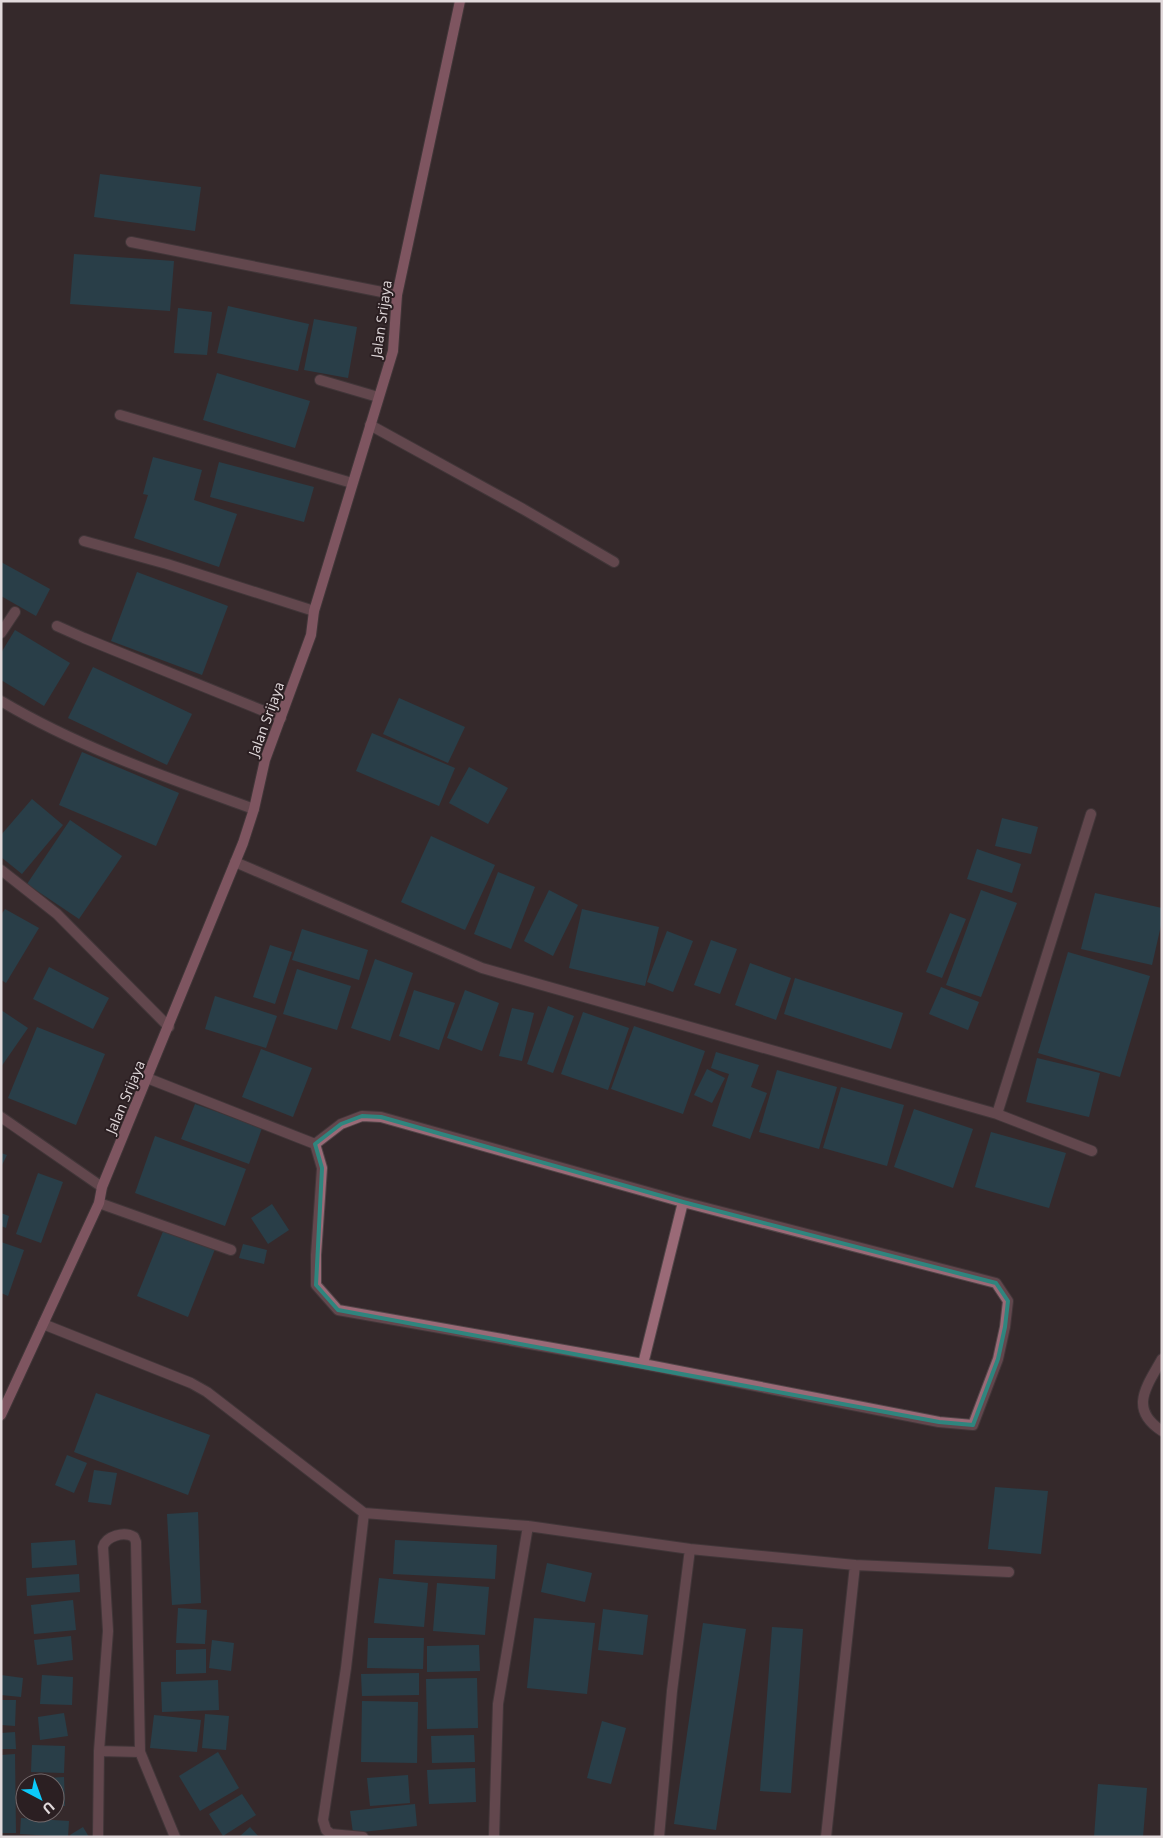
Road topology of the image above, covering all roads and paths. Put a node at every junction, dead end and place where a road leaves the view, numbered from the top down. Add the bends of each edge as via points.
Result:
1 (460, 1) edge
2 (131, 242) dead end
3 (397, 295) junction
4 (320, 380) dead end
5 (378, 397) junction
6 (120, 415) dead end
7 (370, 425) junction
8 (352, 483) junction
9 (84, 541) dead end
10 (614, 562) dead end
11 (314, 611) junction
12 (15, 612) dead end
13 (57, 626) dead end
14 (1, 633) edge
15 (1, 701) edge
16 (281, 718) junction
17 (254, 809) junction
18 (1091, 814) dead end
19 (235, 862) junction
20 (1, 870) edge
21 (169, 1027) junction
22 (148, 1078) junction
23 (997, 1114) junction
24 (1, 1117) edge
25 (315, 1144) junction
26 (1092, 1151) dead end
27 (102, 1187) junction
28 (684, 1202) junction
29 (99, 1203) junction
30 (231, 1250) dead end
31 (43, 1324) junction
32 (1162, 1359) edge
33 (643, 1364) junction
34 (1, 1415) edge
35 (1162, 1431) edge
36 (364, 1512) junction
37 (528, 1526) junction
38 (690, 1549) junction
39 (855, 1565) junction
40 (1009, 1572) dead end
41 (99, 1751) junction
42 (140, 1752) junction
43 (98, 1837) edge
44 (175, 1837) edge
45 (364, 1837) edge
46 (494, 1837) edge
47 (659, 1837) edge
48 (826, 1837) edge

1 - 3 street, Jalan Srijaya
2 - 3 street
3 - 5 street, Jalan Srijaya via 392,351
4 - 5 street
5 - 7 street, Jalan Srijaya
6 - 8 street
7 - 8 street, Jalan Srijaya
7 - 10 street
8 - 11 street, Jalan Srijaya
9 - 11 street
11 - 16 street, Jalan Srijaya via 312,635
12 - 14 street
13 - 16 street
15 - 17 street via 32,719 141,768
16 - 17 street, Jalan Srijaya via 265,760
17 - 19 street, Jalan Srijaya
18 - 23 street
19 - 21 street, Jalan Srijaya
19 - 23 street via 482,968
20 - 21 street via 58,914
21 - 22 street, Jalan Srijaya
22 - 25 street
22 - 27 street, Jalan Srijaya
23 - 26 street
24 - 27 street
25 - 28 street via 348,1121 362,1116 381,1118
25 - 33 street via 322,1168 316,1285 338,1310
27 - 29 street, Jalan Srijaya
28 - 33 street
28 - 33 street via 996,1283 1008,1300 998,1360 973,1425 939,1422
29 - 30 street
29 - 31 street, Jalan Srijaya
31 - 34 street, Jalan Srijaya
31 - 36 street via 199,1388
32 - 35 street via 1143,1394 1143,1406 1148,1419
36 - 37 street
36 - 45 street via 346,1668 323,1820 330,1834
37 - 38 street
37 - 46 street via 498,1704
38 - 39 street
38 - 47 street via 672,1691
39 - 40 street
39 - 48 street
41 - 42 street
41 - 42 street via 108,1631 103,1547 109,1538 127,1534 136,1542
41 - 43 street
42 - 44 street

